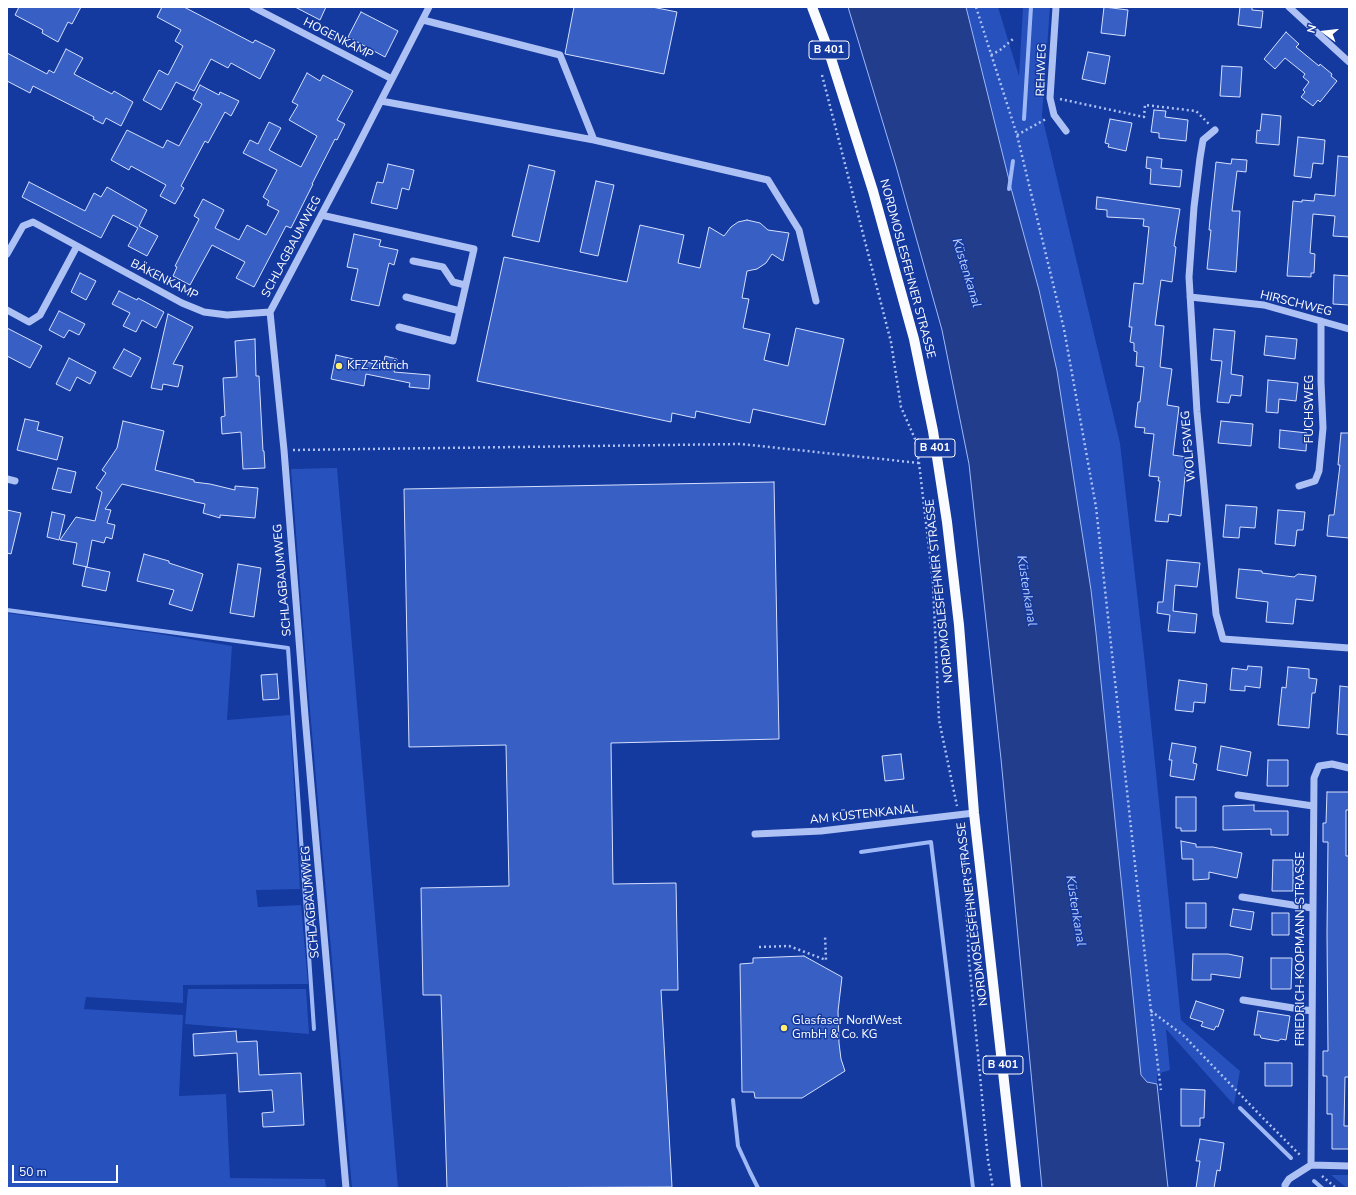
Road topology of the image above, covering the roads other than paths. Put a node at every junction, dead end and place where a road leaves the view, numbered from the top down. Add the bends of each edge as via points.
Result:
1 (252, 7) edge
2 (429, 7) edge
3 (812, 7) edge
4 (1056, 7) edge
5 (1289, 7) edge
6 (423, 20) junction
7 (1349, 62) edge
8 (392, 79) junction
9 (381, 101) junction
10 (1066, 130) dead end
11 (1215, 130) road end
12 (594, 140) junction
13 (322, 215) junction
14 (77, 246) junction
15 (7, 254) edge
16 (413, 261) dead end
17 (465, 285) junction
18 (406, 297) dead end
19 (1190, 297) junction
20 (816, 301) dead end
21 (7, 310) edge
22 (460, 311) junction
23 (270, 312) junction
24 (1321, 321) junction
25 (399, 327) dead end
26 (1349, 329) edge
27 (7, 479) edge
28 (15, 481) dead end
29 (1299, 486) dead end
30 (1349, 648) edge
31 (1349, 768) edge
32 (1238, 795) dead end
33 (1313, 806) junction
34 (974, 813) junction
35 (756, 834) dead end
36 (1242, 897) dead end
37 (1312, 908) junction
38 (1243, 1000) dead end
39 (1312, 1011) junction
40 (1310, 1165) junction
41 (1349, 1166) edge
42 (346, 1188) edge
43 (1016, 1188) edge
44 (1285, 1188) edge

1 - 8 street, HOGENKAMP
2 - 6 street, SCHLAGBAUMWEG
3 - 34 main road, NORDMOSLESFEHNER STRASSE / B 401 via 873,191 914,339 947,522 959,625
4 - 10 street, REHWEG via 1050,98 1054,115
5 - 7 street
6 - 8 street, SCHLAGBAUMWEG
6 - 12 street via 560,55
8 - 9 street, SCHLAGBAUMWEG
9 - 12 street
9 - 13 street, SCHLAGBAUMWEG
11 - 19 street, WOLFSWEG via 1203,140 1198,169 1189,277
12 - 20 street via 768,180 799,230
13 - 17 street via 474,249
13 - 23 street, SCHLAGBAUMWEG
14 - 15 street, BÄKENKAMP via 33,222 23,226
14 - 21 street via 40,315 30,322
14 - 23 street, BÄKENKAMP via 182,303 204,312 227,315
16 - 17 street via 444,267 453,282
17 - 22 street
18 - 22 street
19 - 24 street, HIRSCHWEG via 1264,305
19 - 30 street, WOLFSWEG via 1196,412 1216,614 1223,639
22 - 25 street via 453,341
23 - 42 street, SCHLAGBAUMWEG via 284,450
24 - 26 street, HIRSCHWEG
24 - 29 street, FUCHSWEG via 1323,428 1319,471 1315,481
27 - 28 street
31 - 33 street, FRIEDRICH-KOOPMANN-STRASSE via 1332,764 1319,766 1314,778
32 - 33 street
33 - 37 street, FRIEDRICH-KOOPMANN-STRASSE
34 - 35 street, AM KÜSTENKANAL via 821,831
34 - 43 main road, NORDMOSLESFEHNER STRASSE / B 401
36 - 37 street
37 - 39 street, FRIEDRICH-KOOPMANN-STRASSE
38 - 39 street
39 - 40 street, FRIEDRICH-KOOPMANN-STRASSE
40 - 41 street
40 - 44 street via 1289,1180

